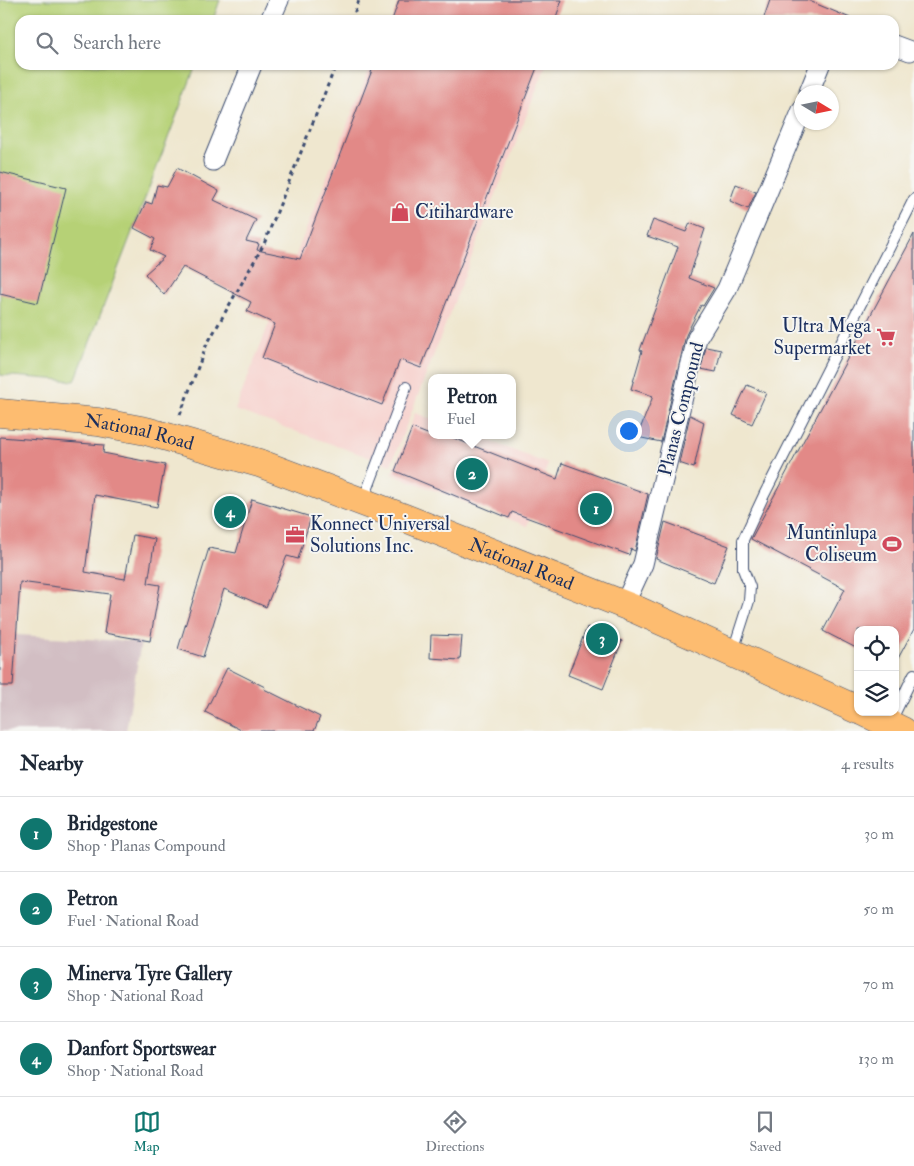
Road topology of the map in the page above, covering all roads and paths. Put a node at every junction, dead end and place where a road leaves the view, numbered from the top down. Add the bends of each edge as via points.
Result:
1 (278, 0) edge
2 (359, 0) edge
3 (272, 15) edge
4 (354, 15) edge
5 (250, 70) edge
6 (334, 70) edge
7 (818, 70) edge
8 (812, 85) edge
9 (794, 129) edge
10 (213, 161) dead end
11 (914, 198) edge
12 (406, 387) dead end
13 (0, 413) edge
14 (173, 438) junction
15 (363, 502) junction
16 (624, 605) junction
17 (732, 652) junction
18 (914, 674) edge
19 (854, 708) edge
20 (872, 716) edge
21 (896, 728) edge

1 - 3 street
2 - 4 path
5 - 10 street
6 - 14 path via 264,244 206,346
7 - 8 street
9 - 16 street, Planas Compound via 727,289 697,338 643,564
11 - 17 lane via 743,540 743,569 750,587 749,601
12 - 15 lane
13 - 14 highway, National Road via 98,422
14 - 15 highway, National Road via 259,463
15 - 16 highway, National Road
16 - 17 highway, National Road
17 - 19 highway, National Road
18 - 21 lane
20 - 21 highway

